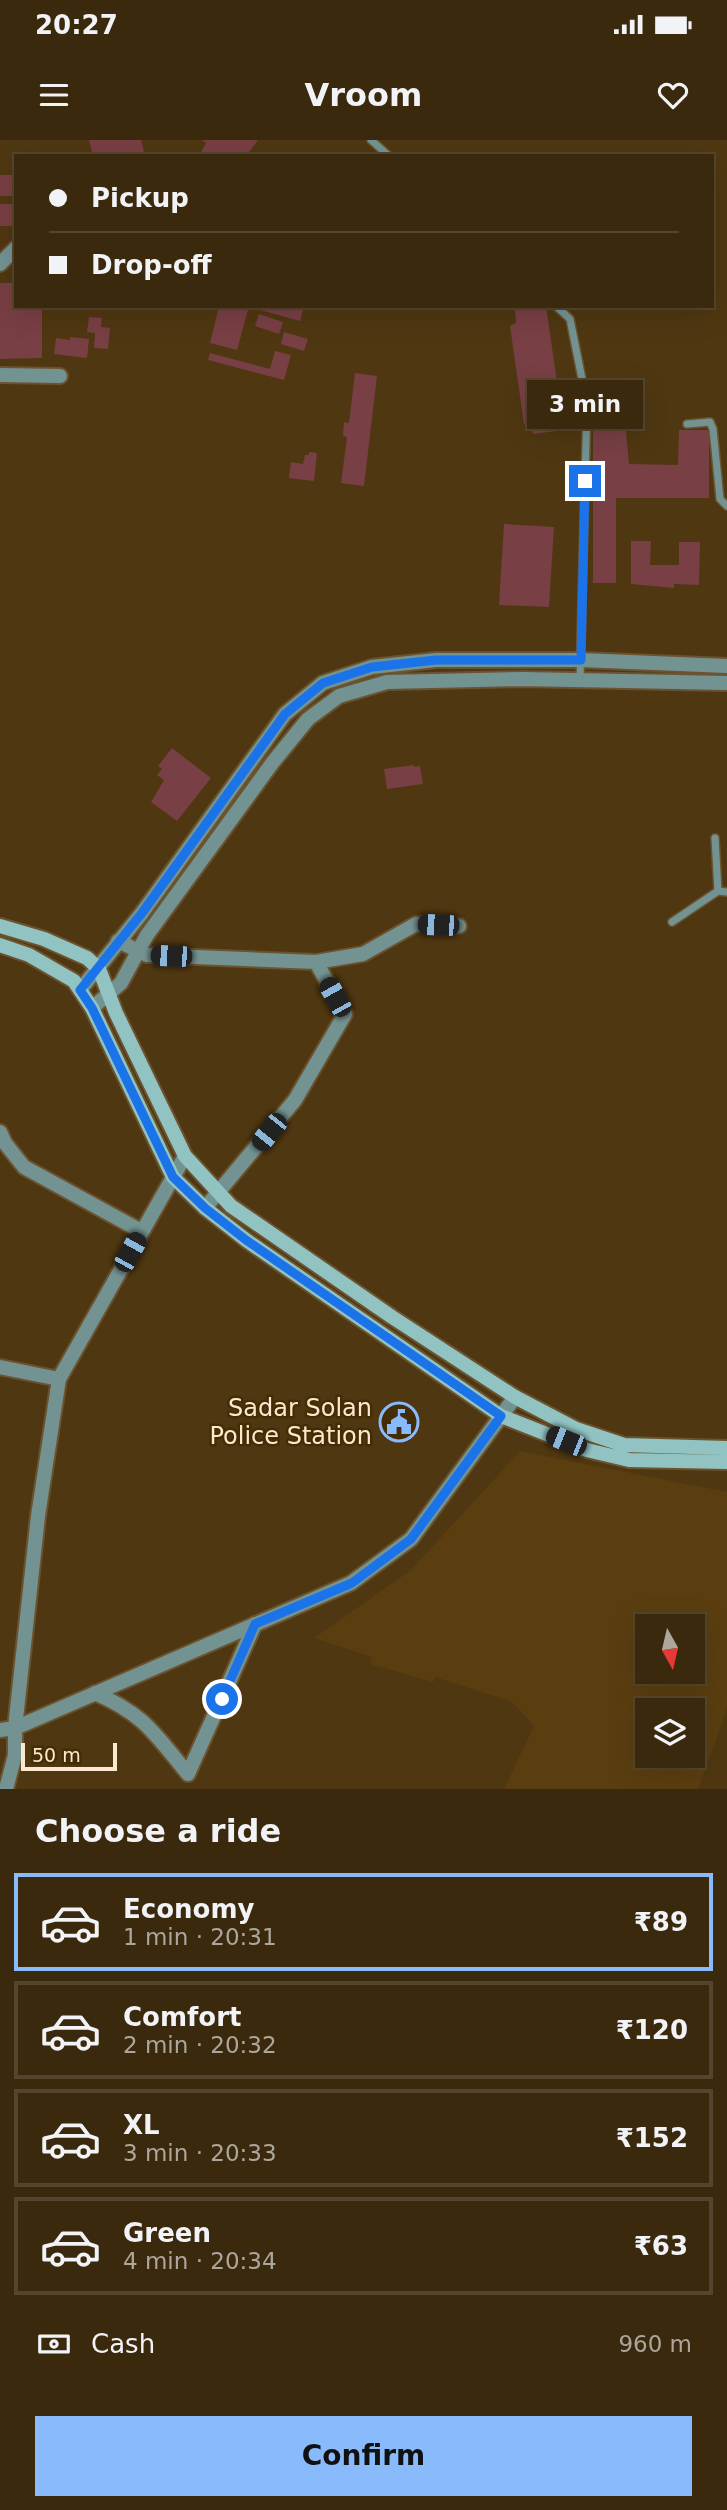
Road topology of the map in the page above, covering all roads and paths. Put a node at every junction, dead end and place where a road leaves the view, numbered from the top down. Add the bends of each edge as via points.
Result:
1 (371, 140) edge
2 (387, 154) edge
3 (14, 249) edge
4 (0, 264) edge
5 (558, 308) edge
6 (0, 374) edge
7 (60, 376) dead end
8 (687, 424) dead end
9 (727, 506) edge
10 (581, 660) junction
11 (727, 666) edge
12 (580, 680) junction
13 (727, 683) edge
14 (715, 838) dead end
15 (718, 891) junction
16 (727, 892) edge
17 (672, 922) dead end
18 (0, 926) edge
19 (459, 926) dead end
20 (118, 941) junction
21 (0, 945) edge
22 (138, 951) junction
23 (316, 962) junction
24 (99, 969) junction
25 (80, 990) junction
26 (110, 994) junction
27 (92, 1008) junction
28 (0, 1132) edge
29 (185, 1156) junction
30 (173, 1177) junction
31 (218, 1194) junction
32 (205, 1208) junction
33 (141, 1231) junction
34 (0, 1367) edge
35 (59, 1379) junction
36 (515, 1397) junction
37 (501, 1416) junction
38 (727, 1448) edge
39 (727, 1462) edge
40 (255, 1624) junction
41 (95, 1693) junction
42 (7, 1729) edge
43 (6, 1789) edge

1 - 2 lane
3 - 4 street
5 - 10 lane via 570,319 587,404
6 - 7 street
8 - 9 lane via 710,422 720,499
10 - 11 street
10 - 12 lane
10 - 20 street via 436,660 372,667 323,683 285,714
12 - 13 street
12 - 22 street via 387,682 338,696 308,719 272,762
14 - 15 lane
15 - 16 lane
15 - 17 lane
18 - 24 main road via 44,939 87,958
19 - 23 street via 416,924 363,954
20 - 22 street
20 - 24 street
21 - 25 main road via 29,955 74,981
22 - 23 street
22 - 26 street
23 - 31 street via 345,1014 295,1100
24 - 25 street
24 - 26 main road
25 - 27 main road
26 - 27 street
26 - 29 main road
27 - 30 main road
28 - 33 street via 24,1167
29 - 30 street
29 - 31 main road
30 - 32 main road
30 - 33 street
31 - 32 street
31 - 36 main road
32 - 37 main road
33 - 35 street
34 - 35 street
35 - 42 street
36 - 37 street
36 - 38 main road via 576,1429 624,1445
37 - 39 main road via 587,1450 629,1460
37 - 40 street via 411,1539 352,1583
40 - 41 street
40 - 41 street via 188,1773 143,1719
41 - 42 street
42 - 43 street via 15,1755

